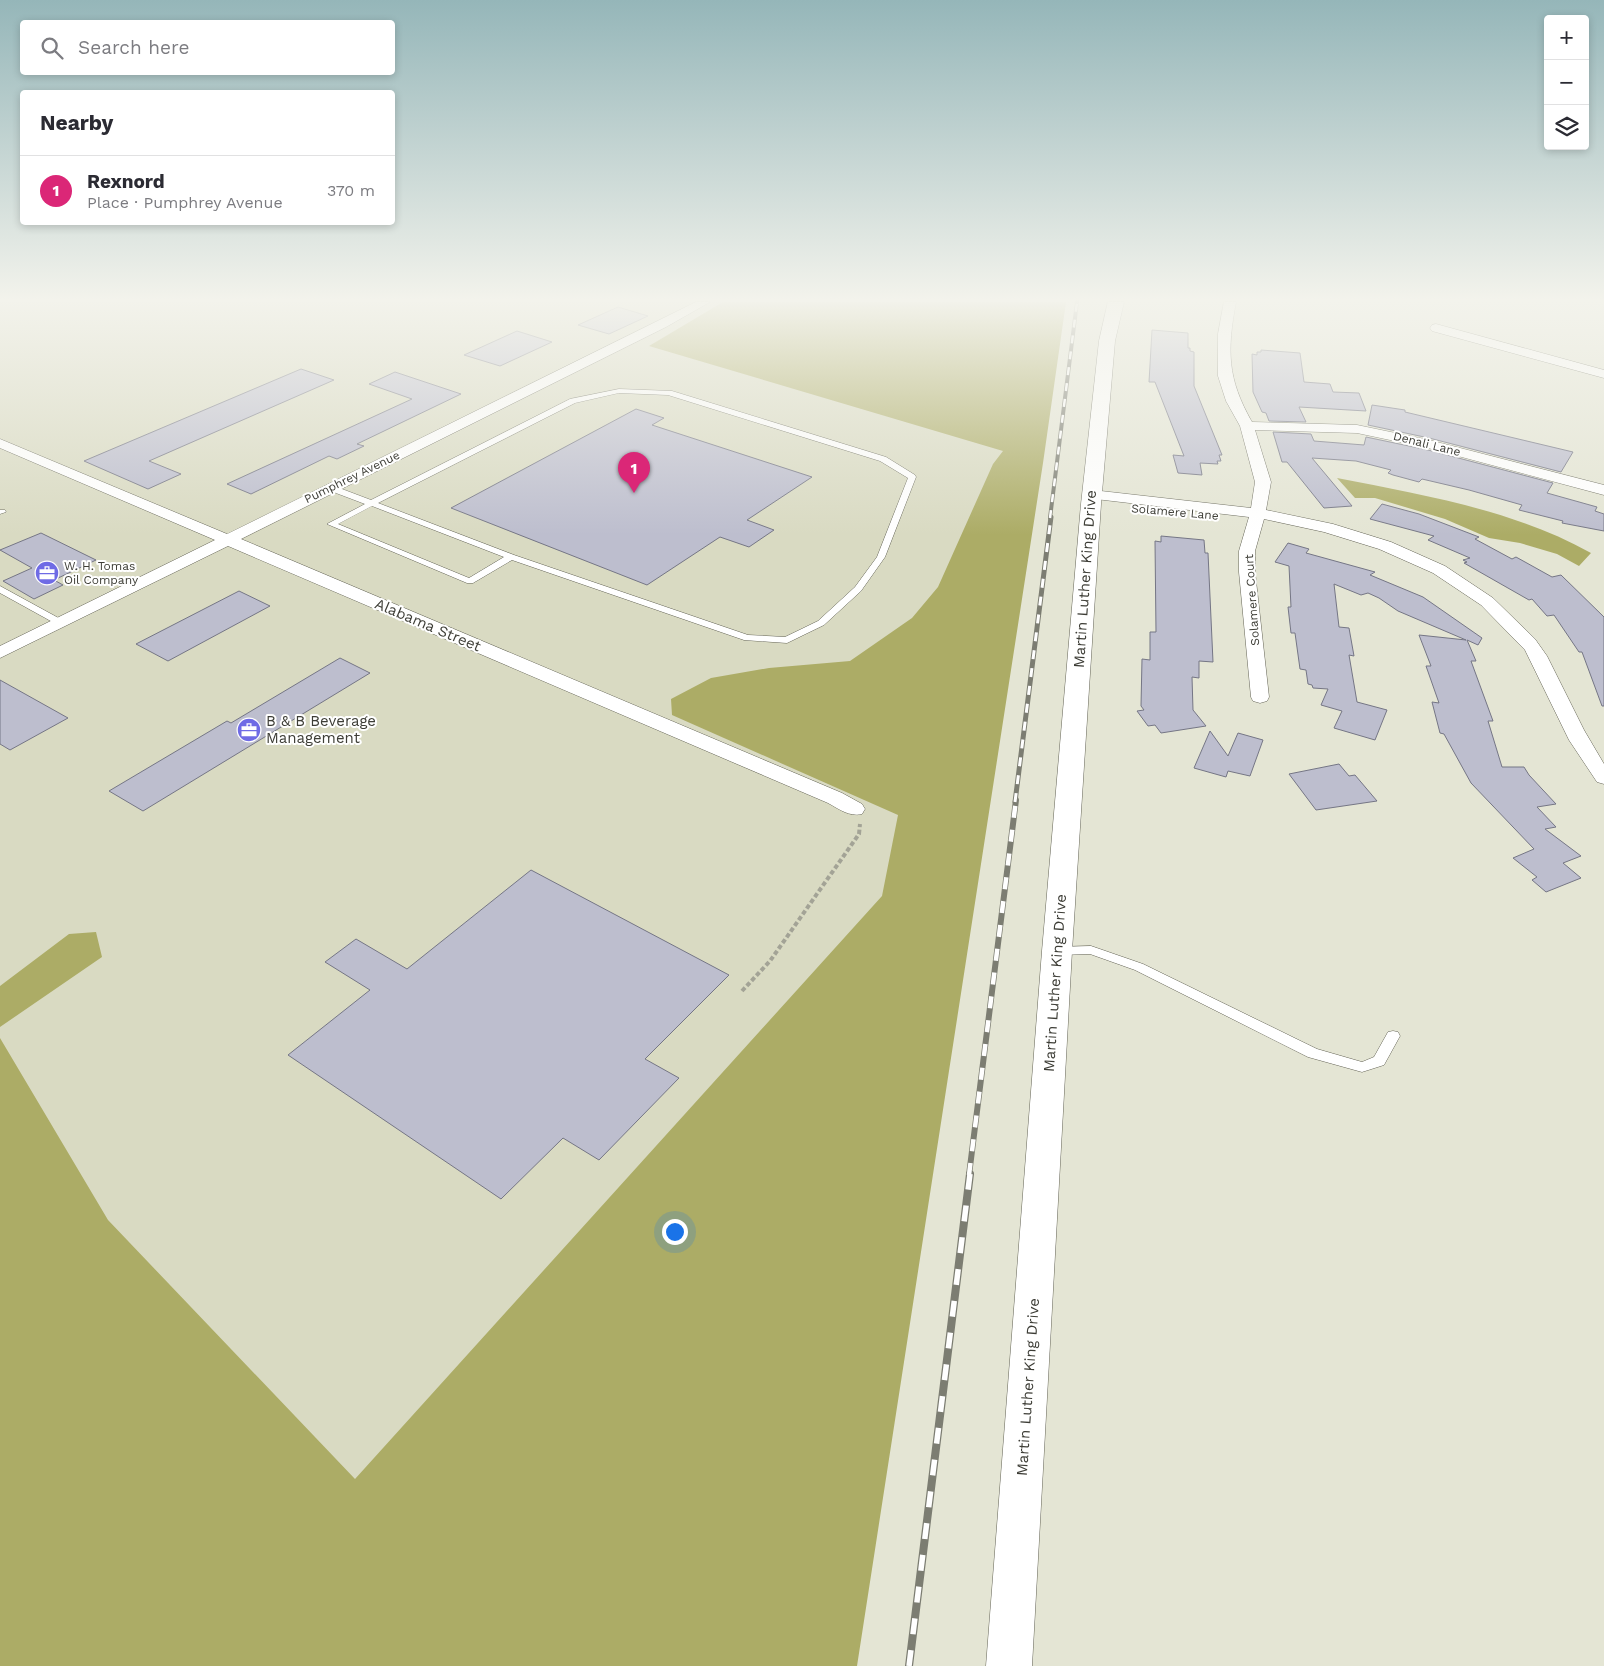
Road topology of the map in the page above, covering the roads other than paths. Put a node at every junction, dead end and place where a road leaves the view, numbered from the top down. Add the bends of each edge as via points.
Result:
1 (549, 380) edge
2 (1103, 380) edge
3 (1227, 380) edge
4 (1247, 426) junction
5 (0, 443) edge
6 (331, 488) junction
7 (1604, 490) edge
8 (1091, 499) junction
9 (371, 504) junction
10 (1258, 514) junction
11 (227, 539) junction
12 (512, 557) junction
13 (0, 589) edge
14 (61, 623) junction
15 (0, 653) edge
16 (1260, 697) dead end
17 (1604, 778) edge
18 (855, 809) road end
19 (1057, 951) junction
20 (1393, 1036) dead end
21 (1009, 1666) edge

1 - 6 street, Pumphrey Avenue
2 - 8 main road, Martin Luther King Drive
3 - 4 street, Solamere Court via 1230,394
4 - 7 street, Denali Lane via 1356,428
4 - 10 street, Solamere Court via 1263,482
5 - 11 street, Alabama Street
6 - 9 lane
6 - 11 street, Pumphrey Avenue
8 - 10 street, Solamere Lane via 1233,517
8 - 19 main road, Martin Luther King Drive
9 - 12 lane
9 - 12 lane via 331,524 470,581
9 - 12 lane via 573,401 619,390 669,393 883,459 912,477 882,557 858,589 820,623 787,640 747,638
10 - 16 street, Solamere Court via 1247,551 1247,572
10 - 17 street, Solamere Lane via 1315,524 1389,547 1466,586 1486,601 1513,625 1538,655 1585,753
11 - 14 street, Pumphrey Avenue
11 - 18 street, Alabama Street
13 - 14 lane
14 - 15 street, Pumphrey Avenue
19 - 20 lane via 1090,950 1140,967 1313,1053 1362,1068 1379,1061
19 - 21 main road, Martin Luther King Drive

